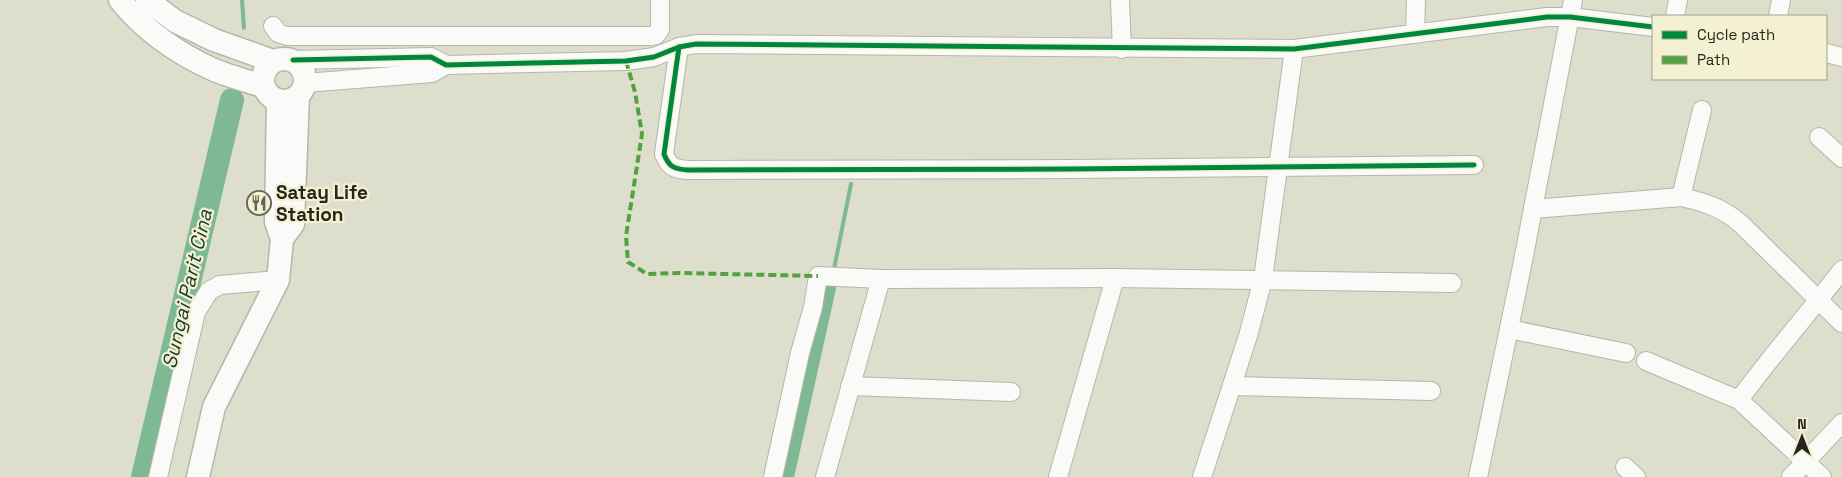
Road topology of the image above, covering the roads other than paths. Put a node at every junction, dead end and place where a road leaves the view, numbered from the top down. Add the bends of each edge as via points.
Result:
1 (120, 0) edge
2 (146, 0) edge
3 (660, 0) edge
4 (1120, 0) edge
5 (1416, 0) edge
6 (1574, 0) edge
7 (1678, 0) edge
8 (1781, 0) edge
9 (1675, 15) edge
10 (1778, 15) edge
11 (1570, 17) junction
12 (273, 26) dead end
13 (1652, 27) edge
14 (1415, 34) junction
15 (680, 47) junction
16 (1122, 49) junction
17 (1294, 49) junction
18 (1827, 53) edge
19 (1842, 57) edge
20 (283, 61) junction
21 (446, 65) junction
22 (286, 91) junction
23 (1702, 110) dead end
24 (1819, 137) dead end
25 (1842, 158) edge
26 (1474, 165) dead end
27 (1278, 167) junction
28 (1681, 197) junction
29 (1533, 209) junction
30 (1842, 270) edge
31 (1115, 278) junction
32 (1263, 279) junction
33 (278, 280) junction
34 (881, 280) junction
35 (1452, 283) dead end
36 (1818, 301) junction
37 (1842, 323) edge
38 (1509, 329) junction
39 (1626, 354) dead end
40 (1646, 360) dead end
41 (850, 386) junction
42 (1232, 386) junction
43 (1431, 391) dead end
44 (1011, 392) dead end
45 (1739, 400) junction
46 (1842, 423) edge
47 (1805, 461) junction
48 (158, 477) edge
49 (198, 477) edge
50 (773, 477) edge
51 (825, 477) edge
52 (1058, 477) edge
53 (1202, 477) edge
54 (1478, 477) edge
55 (1791, 477) edge
56 (1822, 477) edge

1 - 22 main road via 161,40 213,70
2 - 20 main road via 175,21 214,40
3 - 12 street via 660,29 656,35 650,36 287,36 278,33
4 - 16 street
5 - 14 street
6 - 11 street
7 - 9 street
8 - 10 street
11 - 13 street
11 - 14 street via 1523,19
11 - 29 street
14 - 17 street
15 - 16 street via 696,44
15 - 21 street via 654,57 626,62
15 - 27 street via 664,154 667,163 677,169
16 - 17 street
17 - 27 street
18 - 19 street
20 - 21 street via 431,57
20 - 22 main road via 303,70
20 - 22 main road via 264,72
21 - 22 street via 432,73
22 - 33 main road via 293,224 282,239
23 - 28 street
24 - 25 street
26 - 27 street
27 - 32 street
28 - 29 street
28 - 36 street via 1701,201 1729,214
29 - 38 street
30 - 36 street
31 - 32 street
31 - 34 street
31 - 52 street
32 - 35 street
32 - 42 street
33 - 48 street via 220,285 209,291 196,312
33 - 49 main road via 214,407
34 - 41 street
34 - 50 street via 818,276
36 - 37 street
36 - 45 street
38 - 39 street
38 - 54 street
40 - 45 street
41 - 44 street
41 - 51 street
42 - 43 street
42 - 53 street
45 - 47 street
46 - 47 street
47 - 55 street
47 - 56 street

